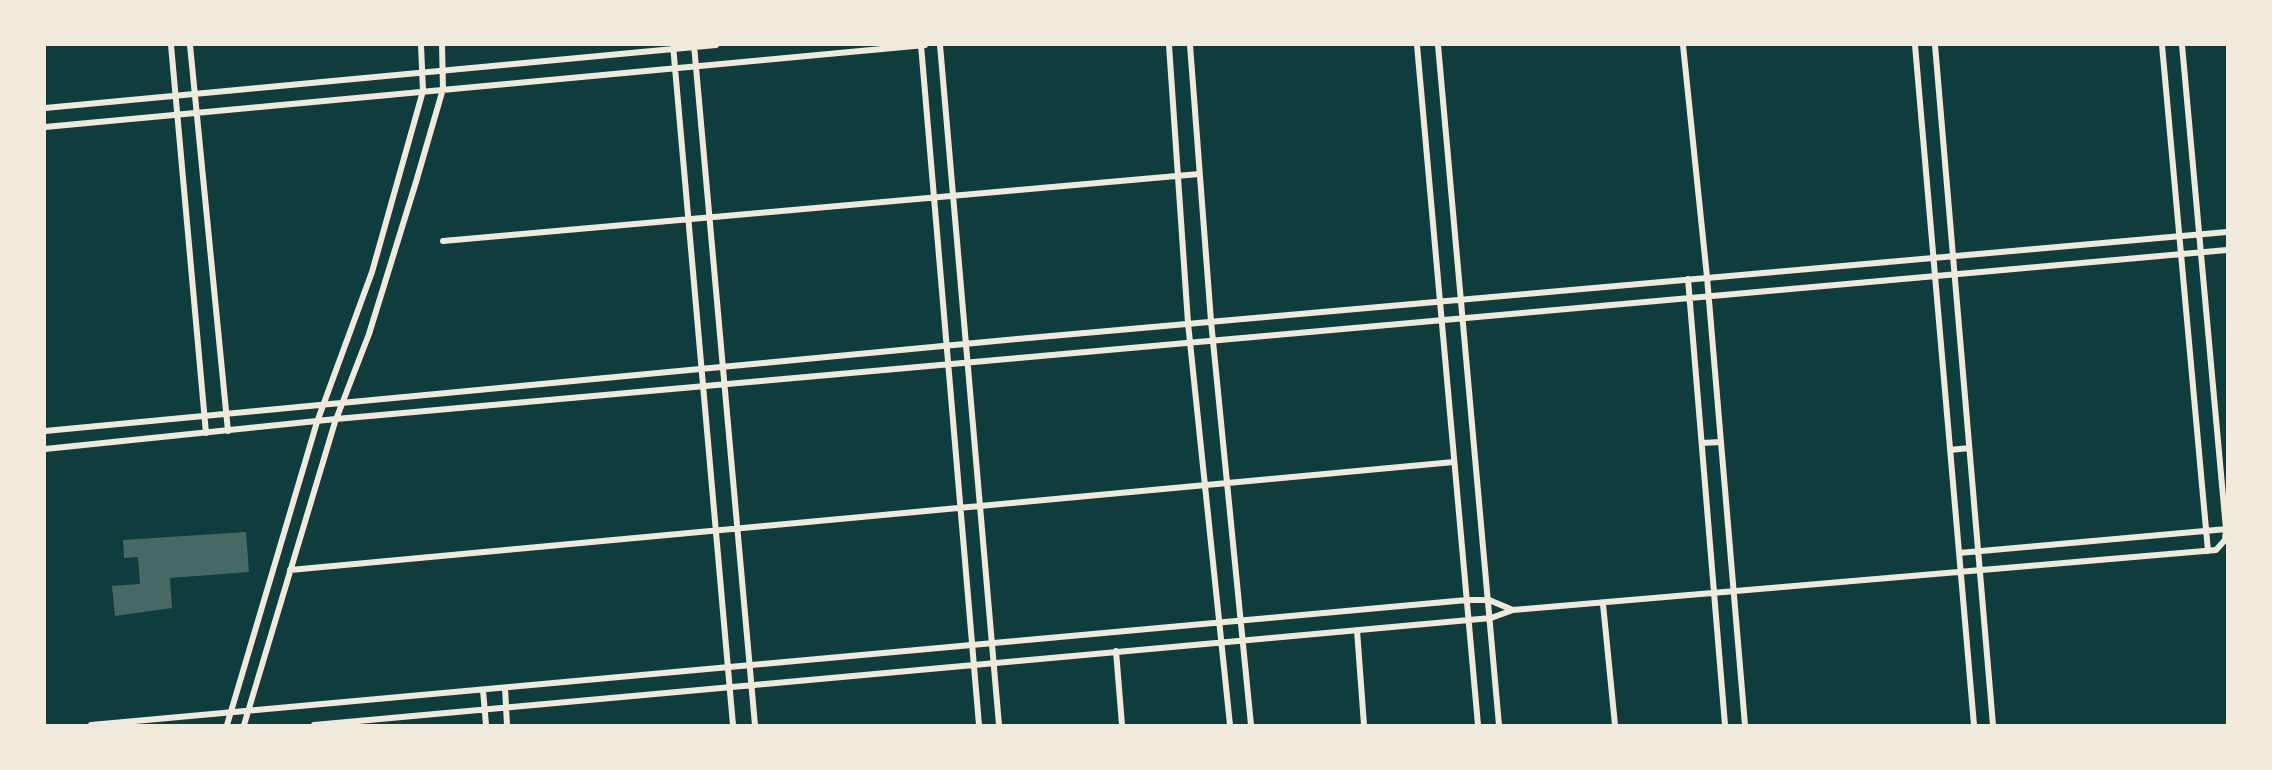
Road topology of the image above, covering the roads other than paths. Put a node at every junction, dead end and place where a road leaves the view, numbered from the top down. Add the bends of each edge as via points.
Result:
1 (171, 45) edge
2 (190, 45) edge
3 (421, 45) edge
4 (442, 45) edge
5 (716, 45) edge
6 (922, 45) edge
7 (940, 45) edge
8 (1169, 45) edge
9 (1190, 45) edge
10 (1417, 45) edge
11 (1438, 45) edge
12 (1683, 45) edge
13 (1915, 45) edge
14 (1935, 45) edge
15 (2162, 45) edge
16 (2182, 45) edge
17 (694, 46) edge
18 (674, 47) edge
19 (696, 65) junction
20 (676, 67) junction
21 (444, 69) junction
22 (423, 71) junction
23 (443, 89) junction
24 (423, 91) junction
25 (194, 93) junction
26 (175, 95) junction
27 (45, 108) edge
28 (196, 112) junction
29 (177, 114) junction
30 (45, 127) edge
31 (1199, 174) junction
32 (1179, 176) junction
33 (951, 195) junction
34 (932, 197) junction
35 (707, 216) junction
36 (689, 218) junction
37 (2227, 232) edge
38 (2200, 234) junction
39 (2180, 236) junction
40 (443, 241) dead end
41 (2227, 250) edge
42 (2200, 252) junction
43 (2182, 254) junction
44 (1953, 256) junction
45 (1934, 258) junction
46 (1955, 274) junction
47 (1935, 276) junction
48 (1707, 277) junction
49 (1688, 279) junction
50 (1708, 295) junction
51 (1689, 297) junction
52 (1459, 298) junction
53 (1439, 300) junction
54 (1461, 318) junction
55 (1441, 319) junction
56 (1211, 321) junction
57 (1188, 323) junction
58 (1213, 340) junction
59 (1190, 342) junction
60 (964, 344) junction
61 (945, 345) junction
62 (966, 362) junction
63 (947, 364) junction
64 (721, 366) junction
65 (703, 368) junction
66 (723, 384) junction
67 (705, 386) junction
68 (342, 403) junction
69 (323, 406) junction
70 (226, 415) junction
71 (204, 417) junction
72 (336, 419) junction
73 (317, 422) junction
74 (45, 431) edge
75 (228, 431) junction
76 (206, 432) junction
77 (1721, 441) junction
78 (1701, 443) junction
79 (1969, 448) junction
80 (45, 449) edge
81 (1950, 450) junction
82 (1454, 462) junction
83 (1227, 483) junction
84 (1204, 485) junction
85 (979, 506) junction
86 (959, 508) junction
87 (736, 528) junction
88 (2227, 529) edge
89 (717, 530) junction
90 (2207, 531) junction
91 (2208, 551) junction
92 (1977, 552) junction
93 (1959, 553) junction
94 (291, 570) junction
95 (1979, 571) junction
96 (1959, 573) junction
97 (1734, 590) junction
98 (1714, 592) junction
99 (1467, 600) junction
100 (1489, 600) junction
101 (1603, 604) junction
102 (1513, 610) junction
103 (1491, 618) junction
104 (1469, 620) junction
105 (1241, 621) junction
106 (1218, 623) junction
107 (1357, 630) junction
108 (1243, 640) junction
109 (1221, 642) junction
110 (992, 644) junction
111 (971, 646) junction
112 (1116, 651) junction
113 (994, 662) junction
114 (974, 665) junction
115 (749, 666) junction
116 (728, 668) junction
117 (751, 685) junction
118 (729, 687) junction
119 (505, 688) junction
120 (483, 690) junction
121 (506, 708) junction
122 (484, 710) junction
123 (248, 711) junction
124 (230, 713) junction
125 (92, 725) edge
126 (227, 725) edge
127 (244, 725) edge
128 (314, 725) edge
129 (486, 725) edge
130 (507, 725) edge
131 (733, 725) edge
132 (755, 725) edge
133 (979, 725) edge
134 (999, 725) edge
135 (1122, 725) edge
136 (1230, 725) edge
137 (1251, 725) edge
138 (1364, 725) edge
139 (1478, 725) edge
140 (1499, 725) edge
141 (1615, 725) edge
142 (1725, 725) edge
143 (1745, 725) edge
144 (1974, 725) edge
145 (1993, 725) edge

1 - 26 street
2 - 25 street
3 - 22 street
4 - 21 street
5 - 17 street
6 - 19 street
6 - 34 street
7 - 33 street
8 - 32 street
9 - 31 street
10 - 53 street
11 - 52 street
12 - 48 street
13 - 45 street
14 - 44 street
15 - 39 street
16 - 38 street
17 - 18 street
17 - 19 street
18 - 20 street
18 - 21 street
19 - 20 street
19 - 35 street
20 - 23 street
20 - 36 street
21 - 22 street
21 - 23 street
22 - 24 street
22 - 25 street
23 - 24 street
23 - 68 street via 388,275
24 - 28 street
24 - 69 street via 372,272
25 - 26 street
25 - 28 street
26 - 27 street
26 - 29 street
28 - 29 street
28 - 70 street
29 - 30 street
29 - 71 street
31 - 32 street
31 - 56 street
32 - 33 street
32 - 57 street
33 - 34 street
33 - 60 street
34 - 35 street
34 - 61 street
35 - 36 street
35 - 64 street
36 - 40 street
36 - 65 street
37 - 38 street
38 - 39 street
38 - 42 street
39 - 43 street
39 - 44 street
41 - 42 street
42 - 43 street
42 - 88 street
43 - 46 street
43 - 90 street
44 - 45 street
44 - 46 street
45 - 47 street
45 - 48 street
46 - 47 street
46 - 79 street
47 - 50 street
47 - 81 street
48 - 49 street
48 - 50 street
49 - 51 street
49 - 52 street
50 - 51 street
50 - 77 street
51 - 54 street
51 - 78 street
52 - 53 street
52 - 54 street
53 - 55 street
53 - 56 street
54 - 55 street
54 - 100 street
55 - 58 street
55 - 82 street
56 - 57 street
56 - 58 street
57 - 59 street
57 - 60 street
58 - 59 street
58 - 83 street
59 - 62 street
59 - 84 street
60 - 61 street
60 - 62 street
61 - 63 street
61 - 64 street
62 - 63 street
62 - 85 street
63 - 66 street
63 - 86 street
64 - 65 street
64 - 66 street
65 - 67 street
65 - 68 street
66 - 67 street
66 - 87 street
67 - 72 street
67 - 89 street
68 - 69 street
68 - 72 street
69 - 70 street
69 - 73 street
70 - 71 street
70 - 75 street
71 - 74 street
71 - 76 street
72 - 73 street
72 - 94 street
73 - 75 street
73 - 124 street
75 - 76 street
76 - 80 street
77 - 78 street
77 - 97 street
78 - 98 street
79 - 81 street
79 - 92 street
81 - 93 street
82 - 83 street
82 - 99 street
83 - 84 street
83 - 105 street
84 - 85 street
84 - 106 street
85 - 86 street
85 - 110 street
86 - 87 street
86 - 111 street
87 - 89 street
87 - 115 street
88 - 90 street
88 - 91 street via 2225,540 2216,550
89 - 94 street
89 - 116 street
90 - 91 street
90 - 92 street
91 - 95 street
92 - 93 street
92 - 95 street
93 - 96 street
94 - 123 street
95 - 96 street
95 - 145 street
96 - 97 street
96 - 144 street
97 - 98 street
97 - 143 street
98 - 101 street
98 - 142 street
99 - 100 street
99 - 104 street
99 - 105 street
100 - 102 street
100 - 103 street
101 - 102 street
101 - 141 street
102 - 103 street
103 - 104 street
103 - 140 street
104 - 107 street
104 - 139 street
105 - 106 street
105 - 108 street
106 - 109 street
106 - 110 street
107 - 108 street
107 - 138 street
108 - 109 street
108 - 137 street
109 - 112 street
109 - 136 street
110 - 111 street
110 - 113 street
111 - 114 street
111 - 115 street
112 - 113 street
112 - 135 street
113 - 114 street
113 - 134 street
114 - 117 street
114 - 133 street
115 - 116 street
115 - 117 street
116 - 118 street
116 - 119 street
117 - 118 street
117 - 132 street
118 - 121 street
118 - 131 street
119 - 120 street
119 - 121 street
120 - 122 street
120 - 123 street
121 - 122 street
121 - 130 street
122 - 128 street
122 - 129 street
123 - 124 street
123 - 127 street
124 - 125 street
124 - 126 street

